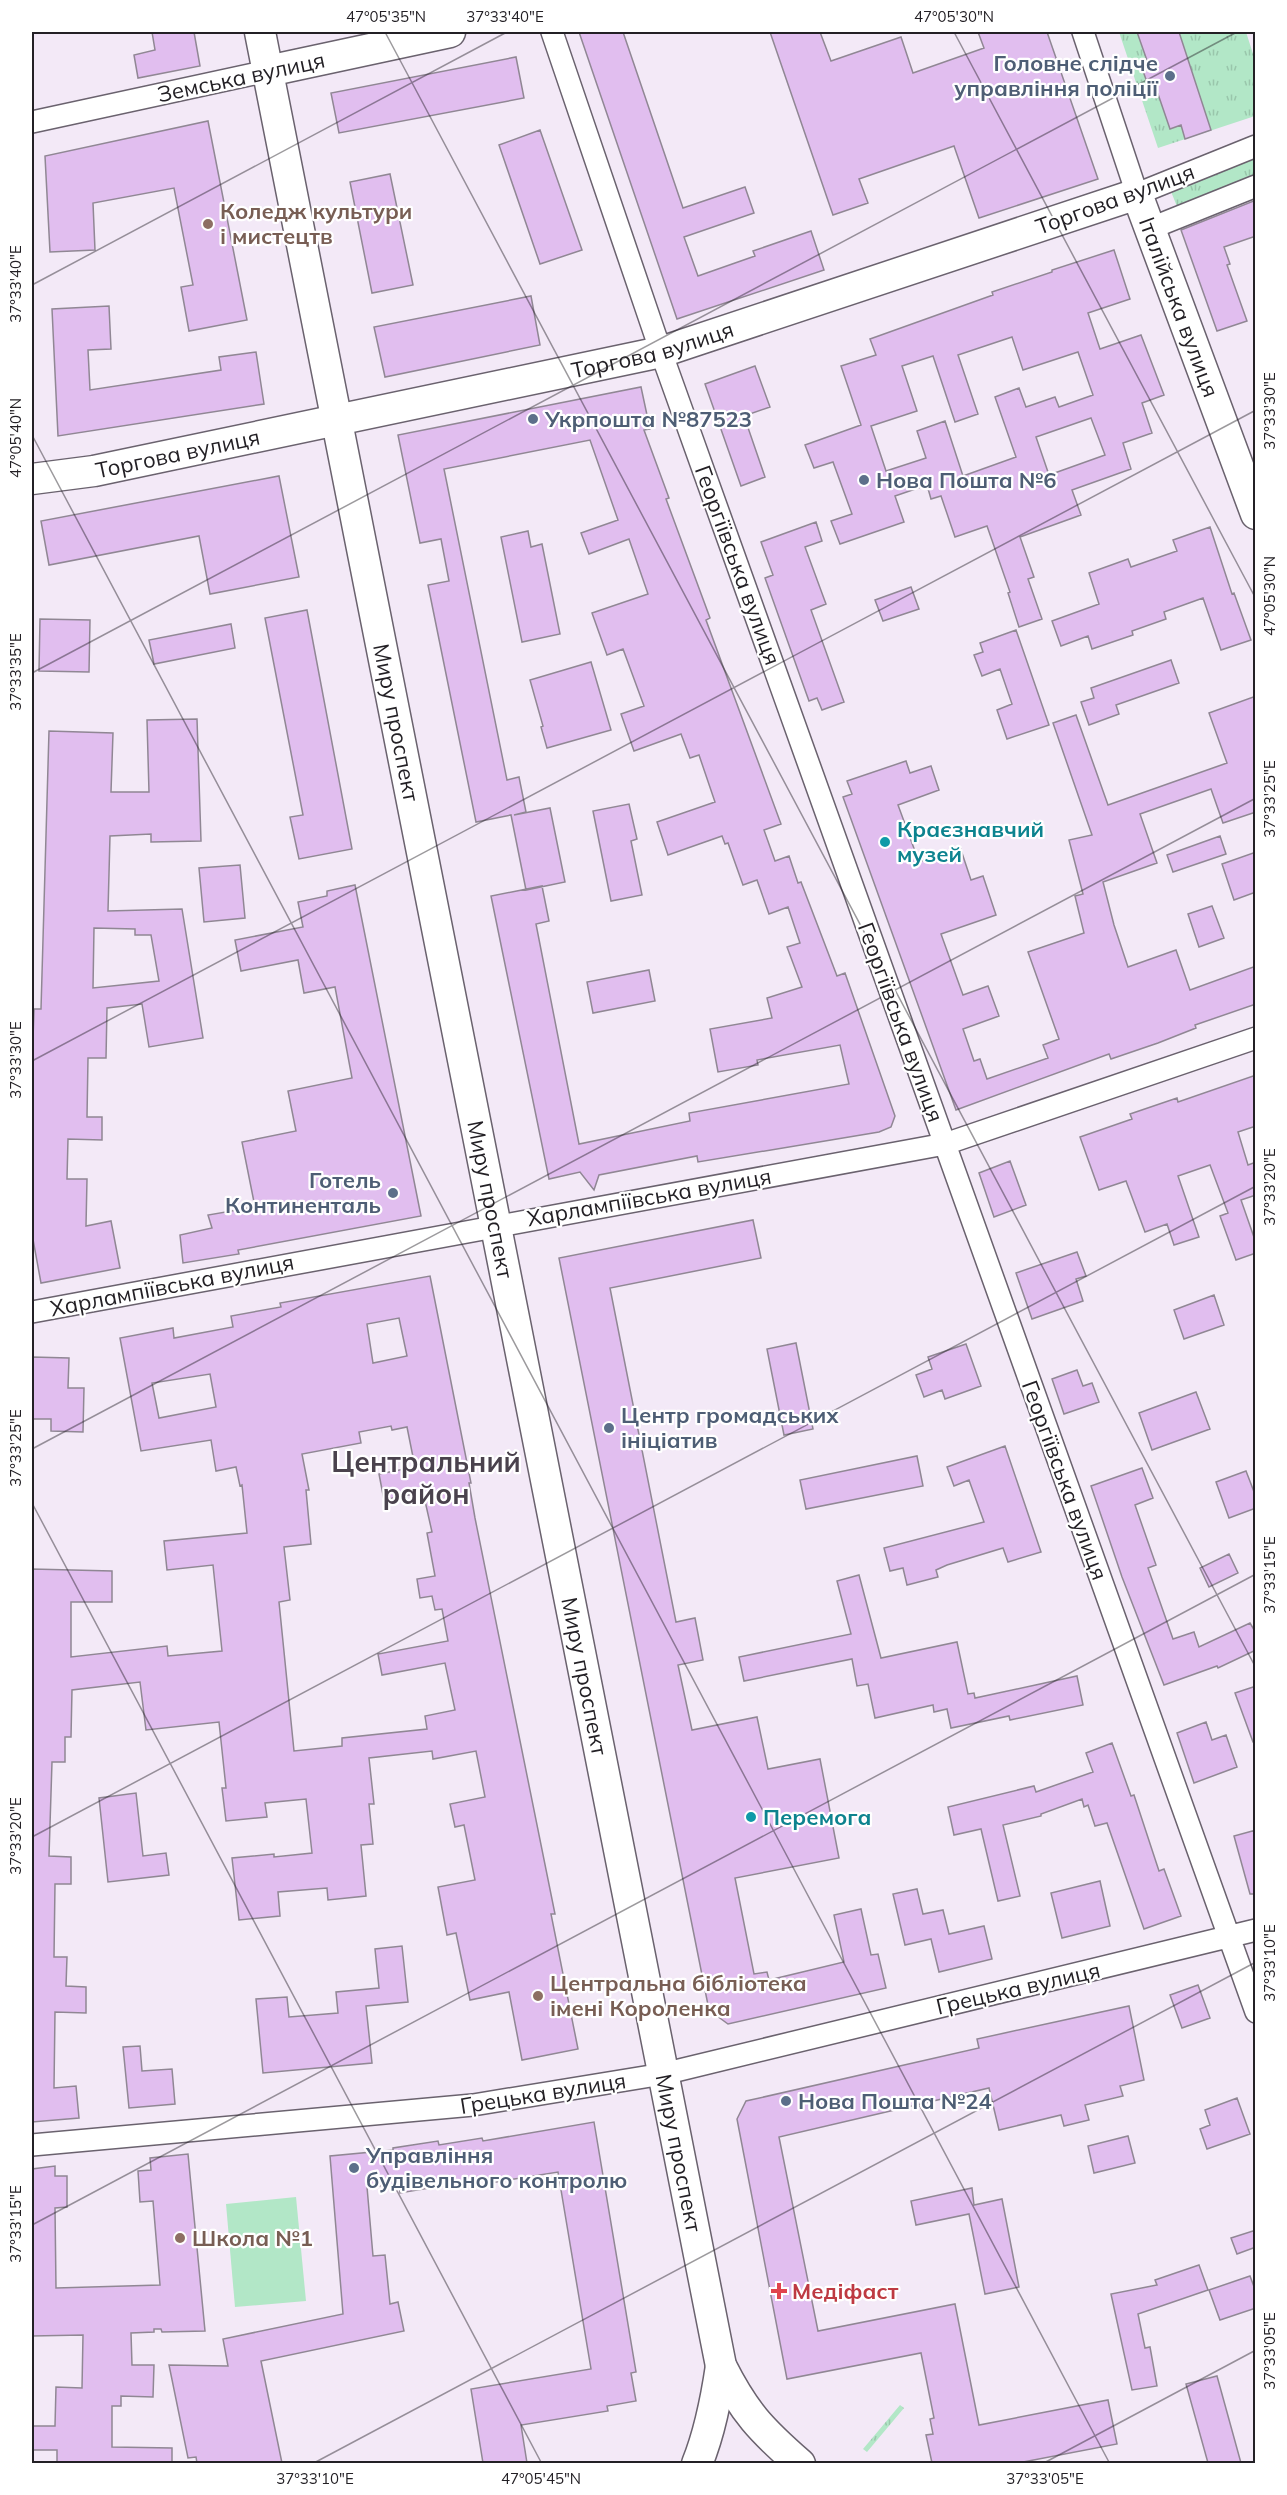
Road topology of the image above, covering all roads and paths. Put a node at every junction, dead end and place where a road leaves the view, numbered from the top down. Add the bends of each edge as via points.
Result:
1 (260, 32) edge
2 (450, 32) edge
3 (552, 32) edge
4 (1083, 32) edge
5 (268, 71) junction
6 (32, 122) edge
7 (1256, 146) edge
8 (1256, 186) edge
9 (1137, 194) junction
10 (1149, 229) junction
11 (661, 352) junction
12 (337, 421) junction
13 (32, 479) edge
14 (1256, 514) edge
15 (1256, 1038) edge
16 (945, 1144) junction
17 (496, 1225) junction
18 (32, 1312) edge
19 (1256, 1930) edge
20 (1229, 1937) junction
21 (1256, 2012) edge
22 (663, 2074) junction
23 (32, 2145) edge
24 (721, 2366) junction
25 (697, 2463) edge
26 (800, 2463) edge

1 - 5 main road, Миру проспект
2 - 5 main road, Земська вулиця
3 - 11 street, Георгіївська вулиця
4 - 9 street, Італійська вулиця
5 - 6 street, Земська вулиця
5 - 12 main road, Миру проспект
7 - 9 street, Торгова вулиця
8 - 10 street, Торгова вулиця
9 - 10 main road, Італійська вулиця
9 - 11 main road, Торгова вулиця
10 - 14 main road, Італійська вулиця
11 - 12 main road, Торгова вулиця
11 - 16 street, Георгіївська вулиця
12 - 13 main road, Торгова вулиця via 94,471
12 - 17 main road, Миру проспект
15 - 16 street, Харлампіївська вулиця
16 - 17 street, Харлампіївська вулиця
16 - 20 street, Георгіївська вулиця
17 - 18 street, Харлампіївська вулиця
17 - 22 main road, Миру проспект
19 - 20 street, Грецька вулиця
20 - 21 street, Георгіївська вулиця
20 - 22 street, Грецька вулиця
22 - 23 street, Грецька вулиця via 473,2105
22 - 24 main road, Миру проспект
24 - 25 main road, Миру проспект via 716,2404
24 - 26 main road, Миру проспект via 751,2417

